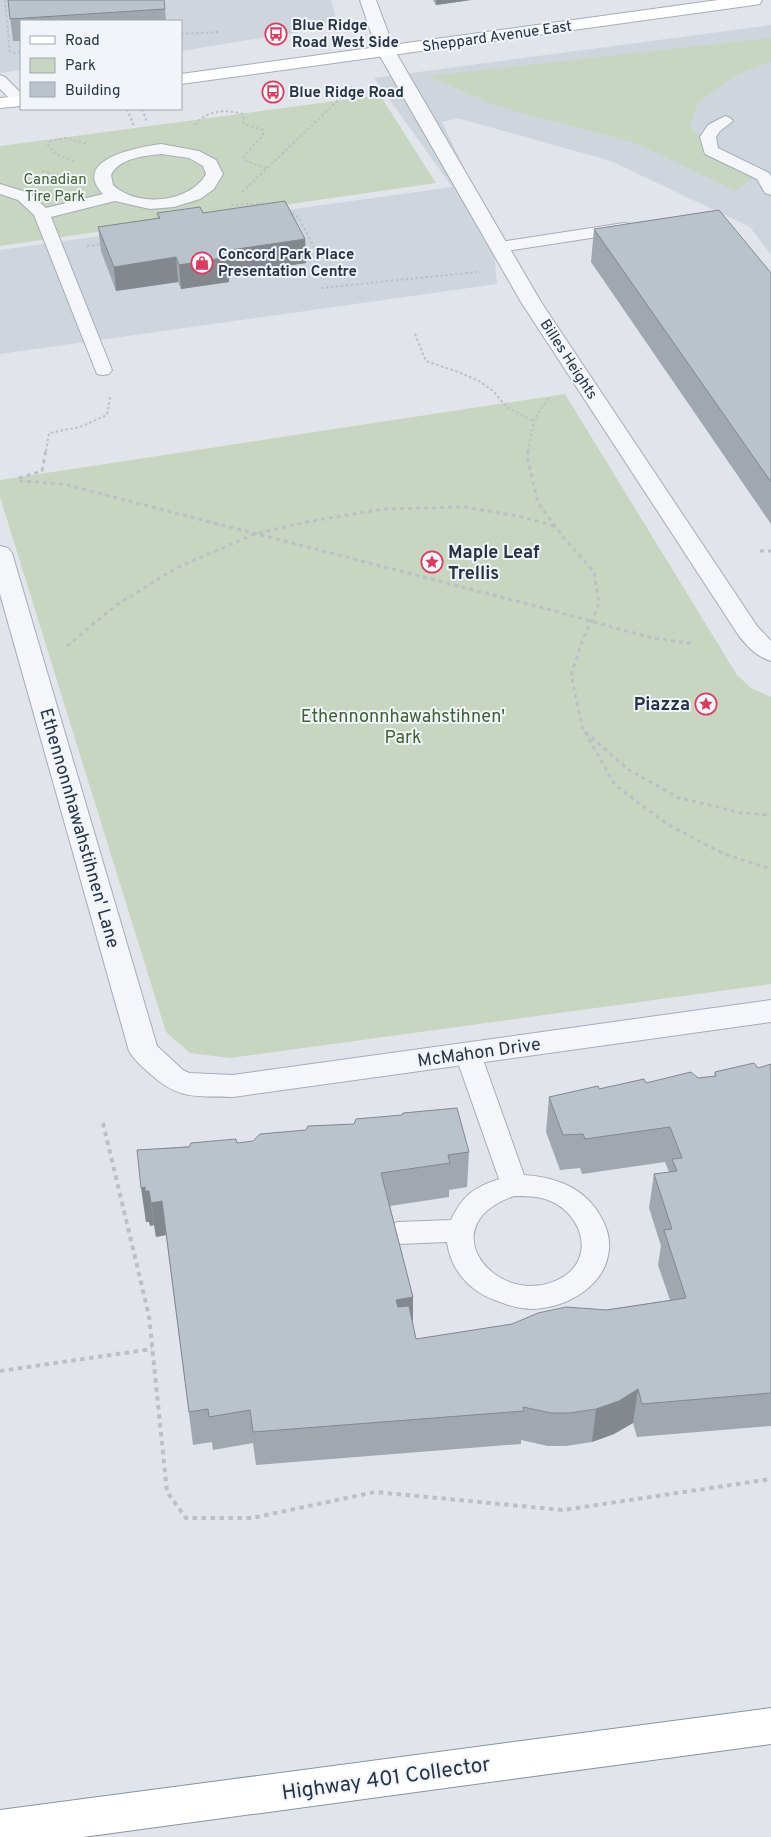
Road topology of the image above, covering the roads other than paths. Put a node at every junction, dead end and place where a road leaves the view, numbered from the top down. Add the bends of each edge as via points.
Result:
1 (368, 0) edge
2 (754, 0) edge
3 (386, 51) junction
4 (182, 79) edge
5 (0, 80) edge
6 (20, 101) edge
7 (0, 103) edge
8 (725, 121) dead end
9 (0, 189) edge
10 (771, 190) edge
11 (116, 196) junction
12 (42, 214) junction
13 (643, 225) edge
14 (500, 247) junction
15 (103, 370) road end
16 (0, 553) edge
17 (771, 653) edge
18 (771, 1011) edge
19 (468, 1054) junction
20 (186, 1084) joint
21 (514, 1186) junction
22 (460, 1231) junction
23 (398, 1233) edge
24 (771, 1726) edge
25 (0, 1829) edge

1 - 3 street
2 - 3 main road, Sheppard Avenue East
3 - 4 main road, Sheppard Avenue East
3 - 14 street, Billes Heights
5 - 6 lane
6 - 7 main road
8 - 10 lane via 708,137 711,150 763,176
9 - 12 lane via 24,195
11 - 11 lane via 106,188 102,179 105,170 126,155 152,150 179,150 207,160 214,168 215,178 210,186 184,200 148,204
11 - 12 lane
12 - 15 lane
13 - 14 lane
14 - 17 street, Billes Heights via 531,302 748,631
16 - 20 street, Ethennonnhawahstihnen' Lane via 144,1051 173,1078
18 - 19 street, McMahon Drive
19 - 20 street, McMahon Drive via 233,1086
19 - 21 lane
21 - 22 lane via 479,1200 466,1214
21 - 22 lane via 541,1187 562,1194 579,1206 592,1222 597,1240 594,1259 585,1275 568,1288 548,1296 524,1297 502,1292 483,1282 468,1268 460,1249
22 - 23 lane
24 - 25 main road, Highway 401 Collector

